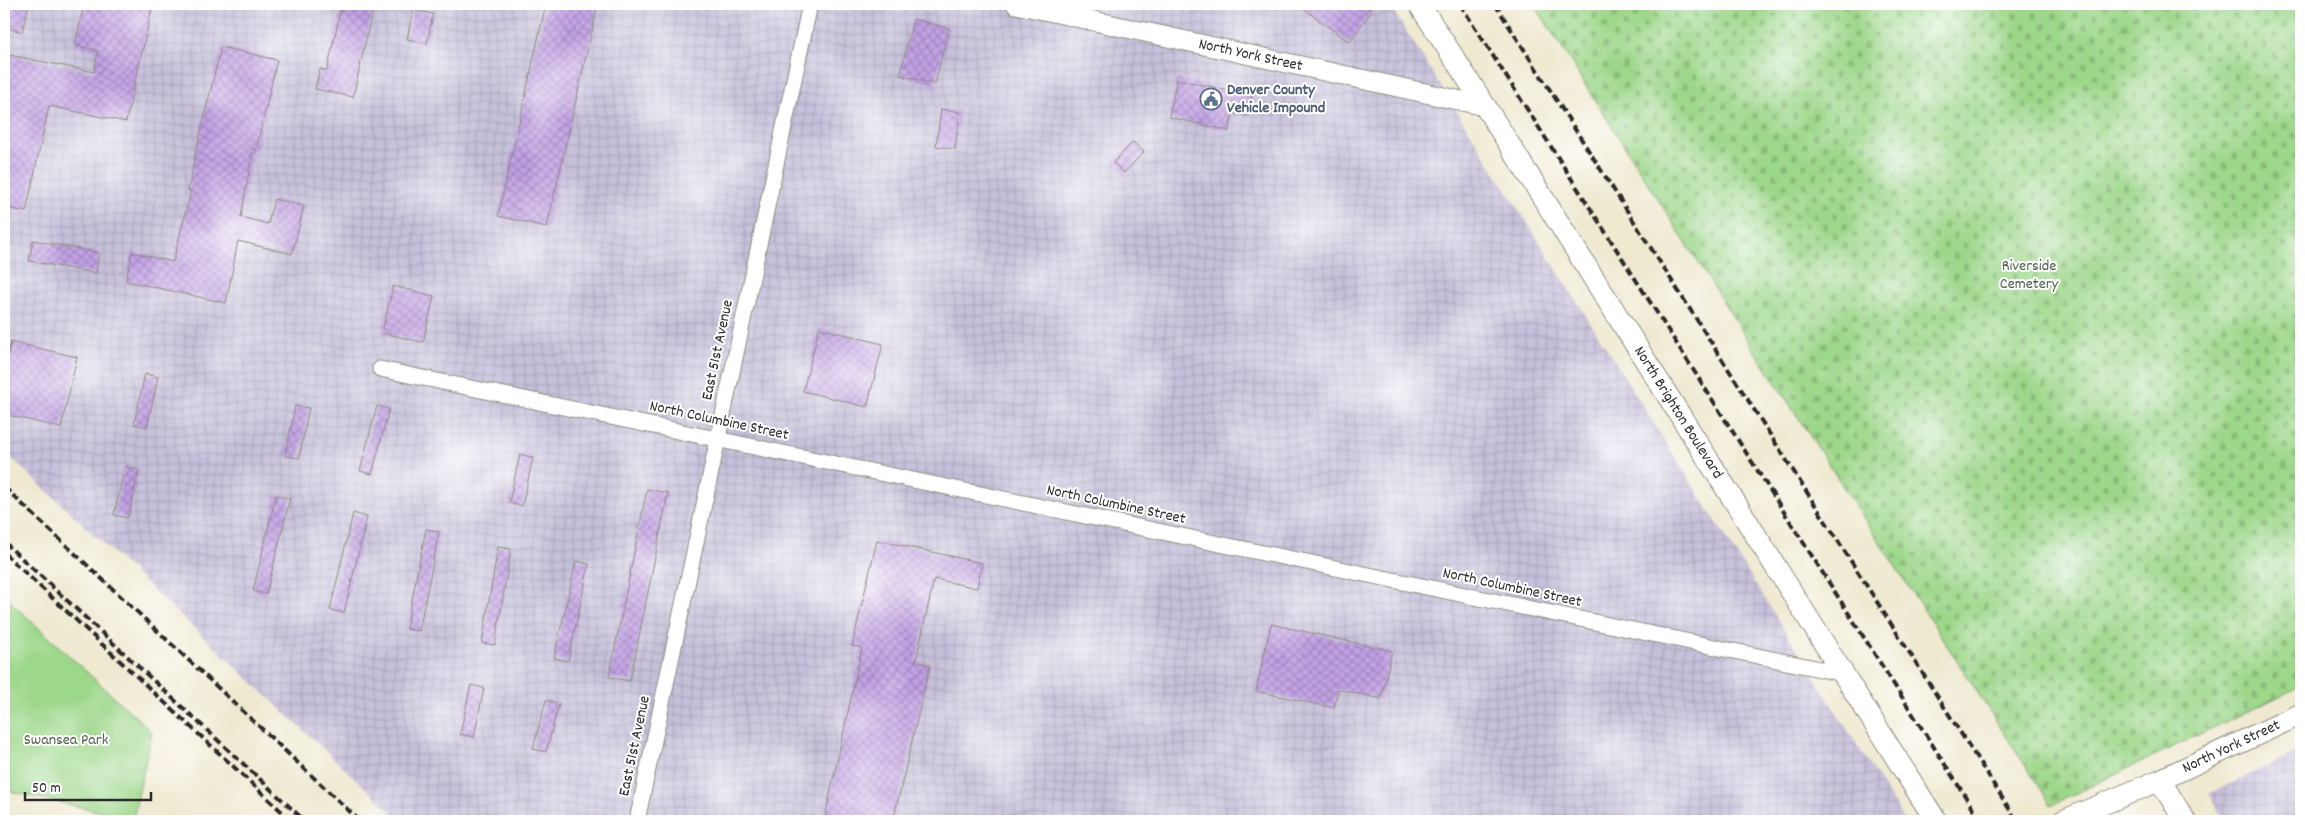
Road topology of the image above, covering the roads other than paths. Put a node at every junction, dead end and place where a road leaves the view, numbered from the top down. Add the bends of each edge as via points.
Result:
1 (810, 4) edge
2 (1016, 4) edge
3 (1419, 4) edge
4 (1485, 106) junction
5 (380, 369) dead end
6 (718, 438) junction
7 (1844, 674) junction
8 (2301, 714) edge
9 (2160, 780) junction
10 (2108, 804) junction
11 (637, 821) edge
12 (1936, 821) edge
13 (2063, 821) edge
14 (2078, 821) edge
15 (2185, 821) edge

1 - 6 street, East 51st Avenue
2 - 4 street, North York Street
3 - 4 main road, North Brighton Boulevard
4 - 7 main road, North Brighton Boulevard
5 - 6 street, North Columbine Street
6 - 7 street, North Columbine Street
6 - 11 street, East 51st Avenue
7 - 12 main road, North Brighton Boulevard
8 - 9 main road, North York Street
9 - 10 main road
9 - 15 main road
10 - 13 main road
10 - 14 main road

